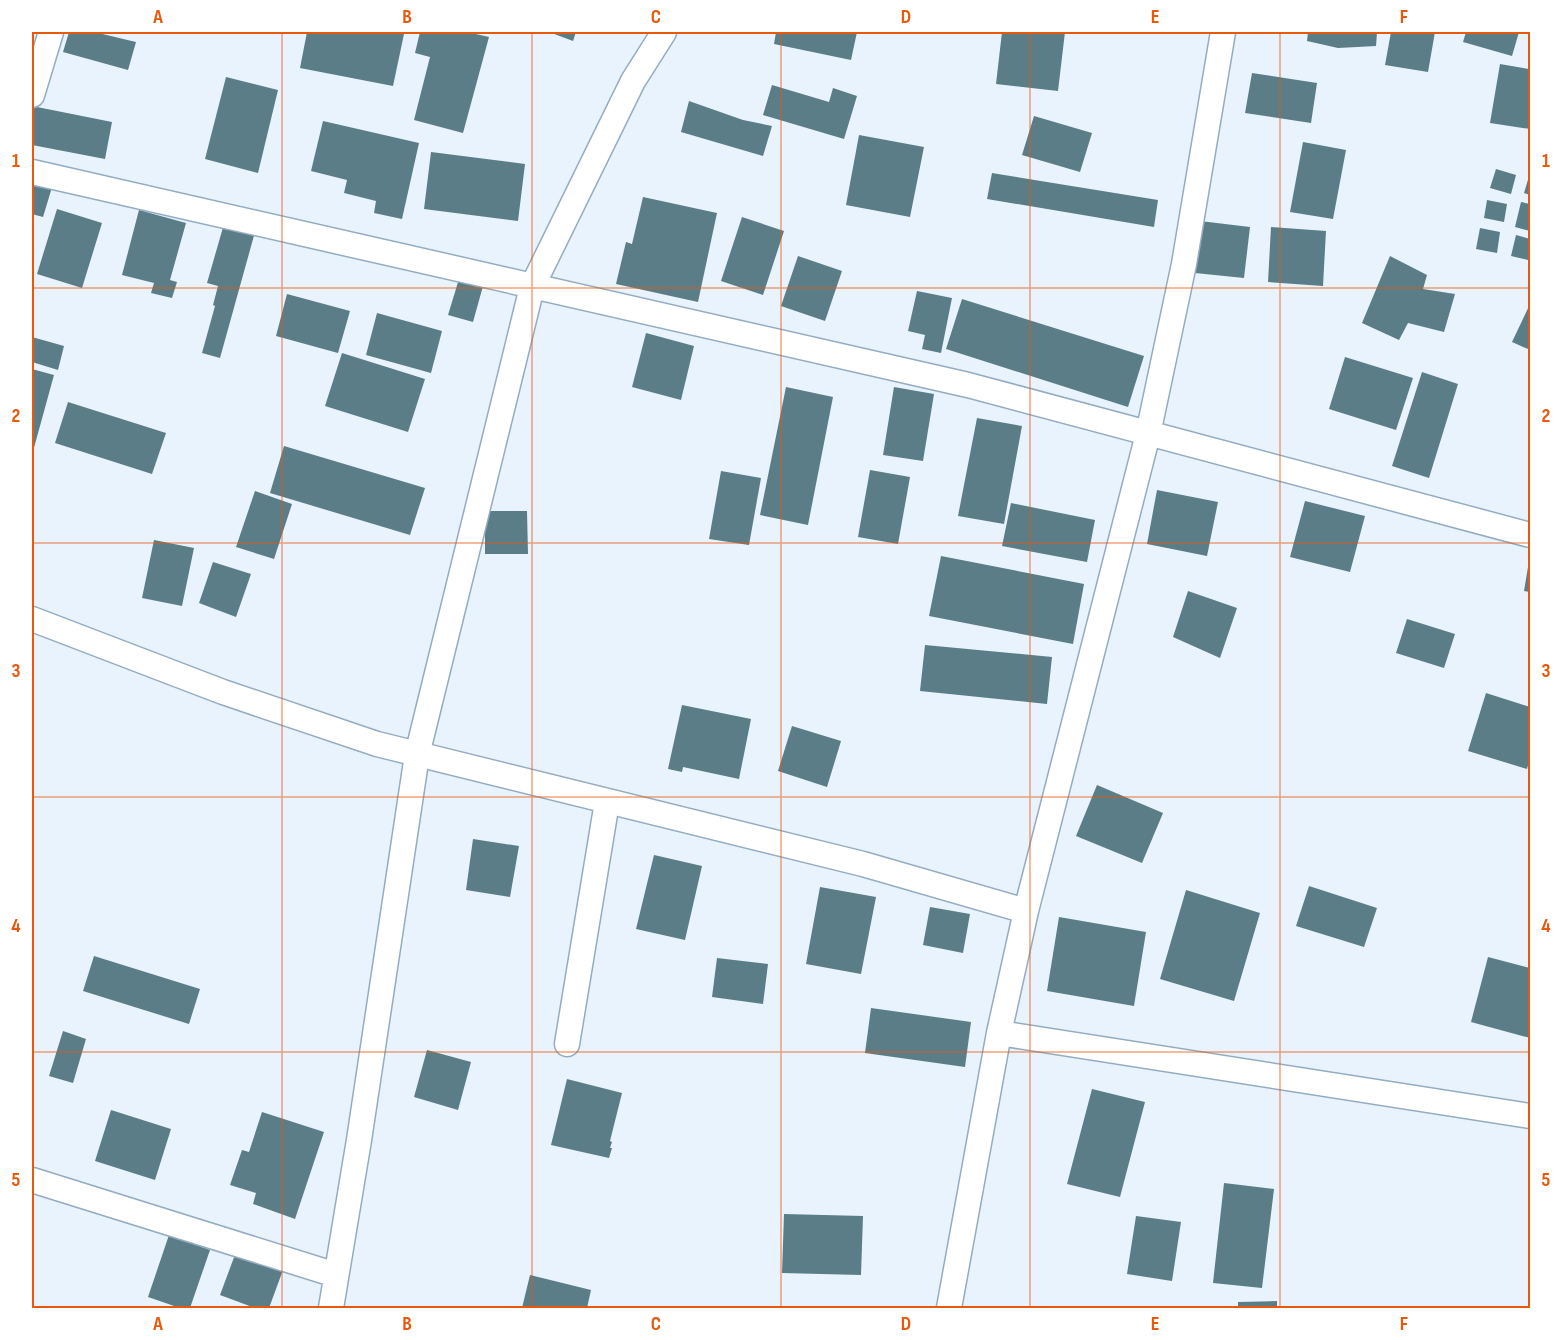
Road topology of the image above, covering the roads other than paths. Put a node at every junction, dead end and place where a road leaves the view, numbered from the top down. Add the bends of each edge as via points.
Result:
1 (51, 32) edge
2 (664, 32) edge
3 (1223, 32) edge
4 (32, 95) edge
5 (32, 172) edge
6 (532, 287) junction
7 (1148, 434) junction
8 (1530, 535) edge
9 (32, 619) edge
10 (417, 755) junction
11 (606, 802) junction
12 (1026, 911) junction
13 (999, 1033) junction
14 (567, 1044) dead end
15 (1530, 1116) edge
16 (32, 1180) edge
17 (336, 1275) junction
18 (331, 1308) edge
19 (949, 1308) edge

1 - 4 street
2 - 6 street via 633,81
3 - 7 street via 1184,264
5 - 6 street
6 - 7 street via 968,385
6 - 10 street
7 - 8 street
7 - 12 street
9 - 10 street via 223,692
10 - 11 street
10 - 17 street
11 - 12 street via 862,864
11 - 14 street
12 - 13 street
13 - 15 street
13 - 19 street
16 - 17 street
17 - 18 street

